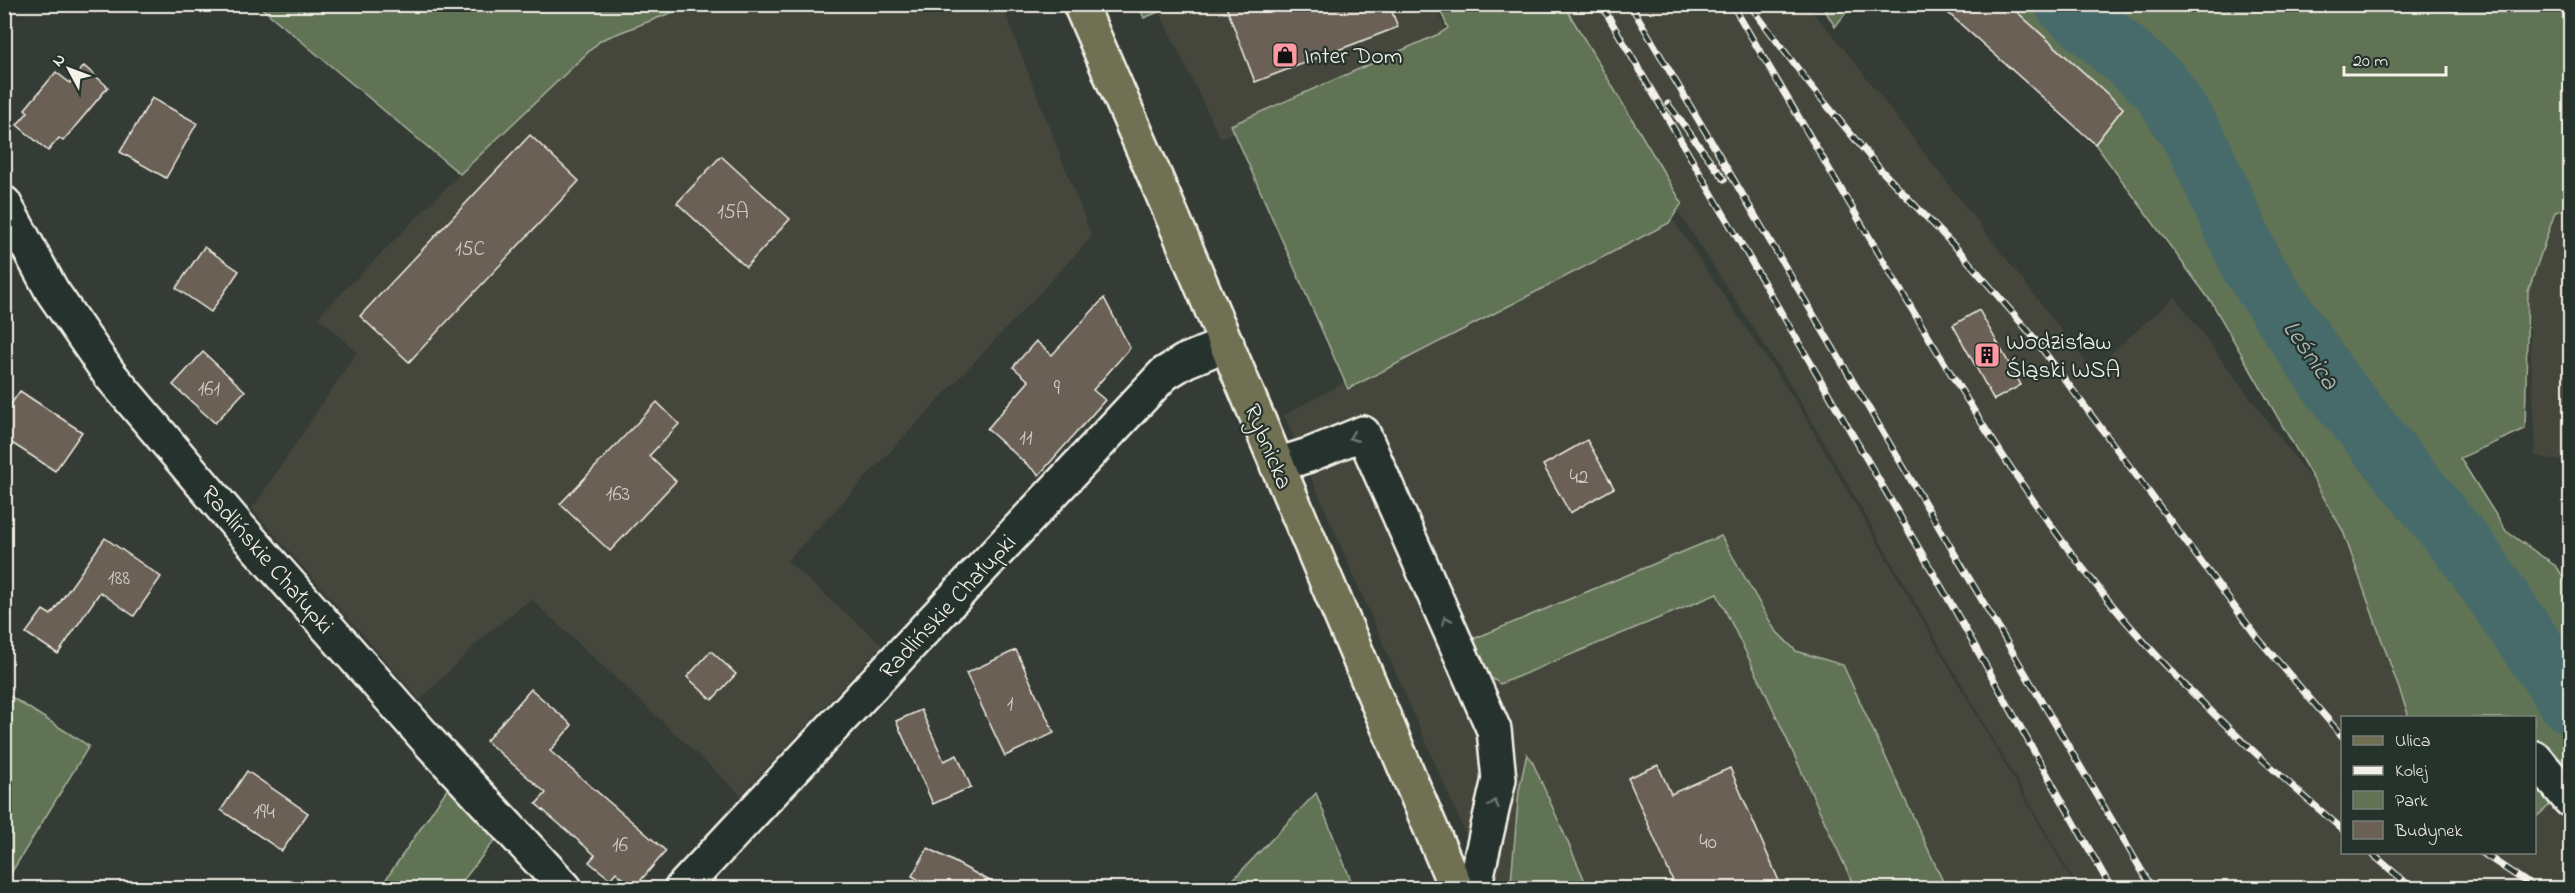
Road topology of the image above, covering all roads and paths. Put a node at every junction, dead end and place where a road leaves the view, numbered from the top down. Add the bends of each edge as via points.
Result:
1 (1080, 4) edge
2 (4, 203) edge
3 (1227, 344) junction
4 (1277, 465) junction
5 (2536, 759) edge
6 (2571, 800) edge
7 (565, 888) edge
8 (682, 888) edge
9 (1456, 888) edge
10 (1474, 888) edge

1 - 3 main road, Rybnicka
2 - 7 street, Radlińskie Chałupki via 52,291 110,375 431,744
3 - 4 main road, Rybnicka
3 - 8 street, Radlińskie Chałupki via 1164,374
4 - 9 main road, Rybnicka
10 -> 4 street via 1499,779 1494,730 1363,433
5 - 6 street

